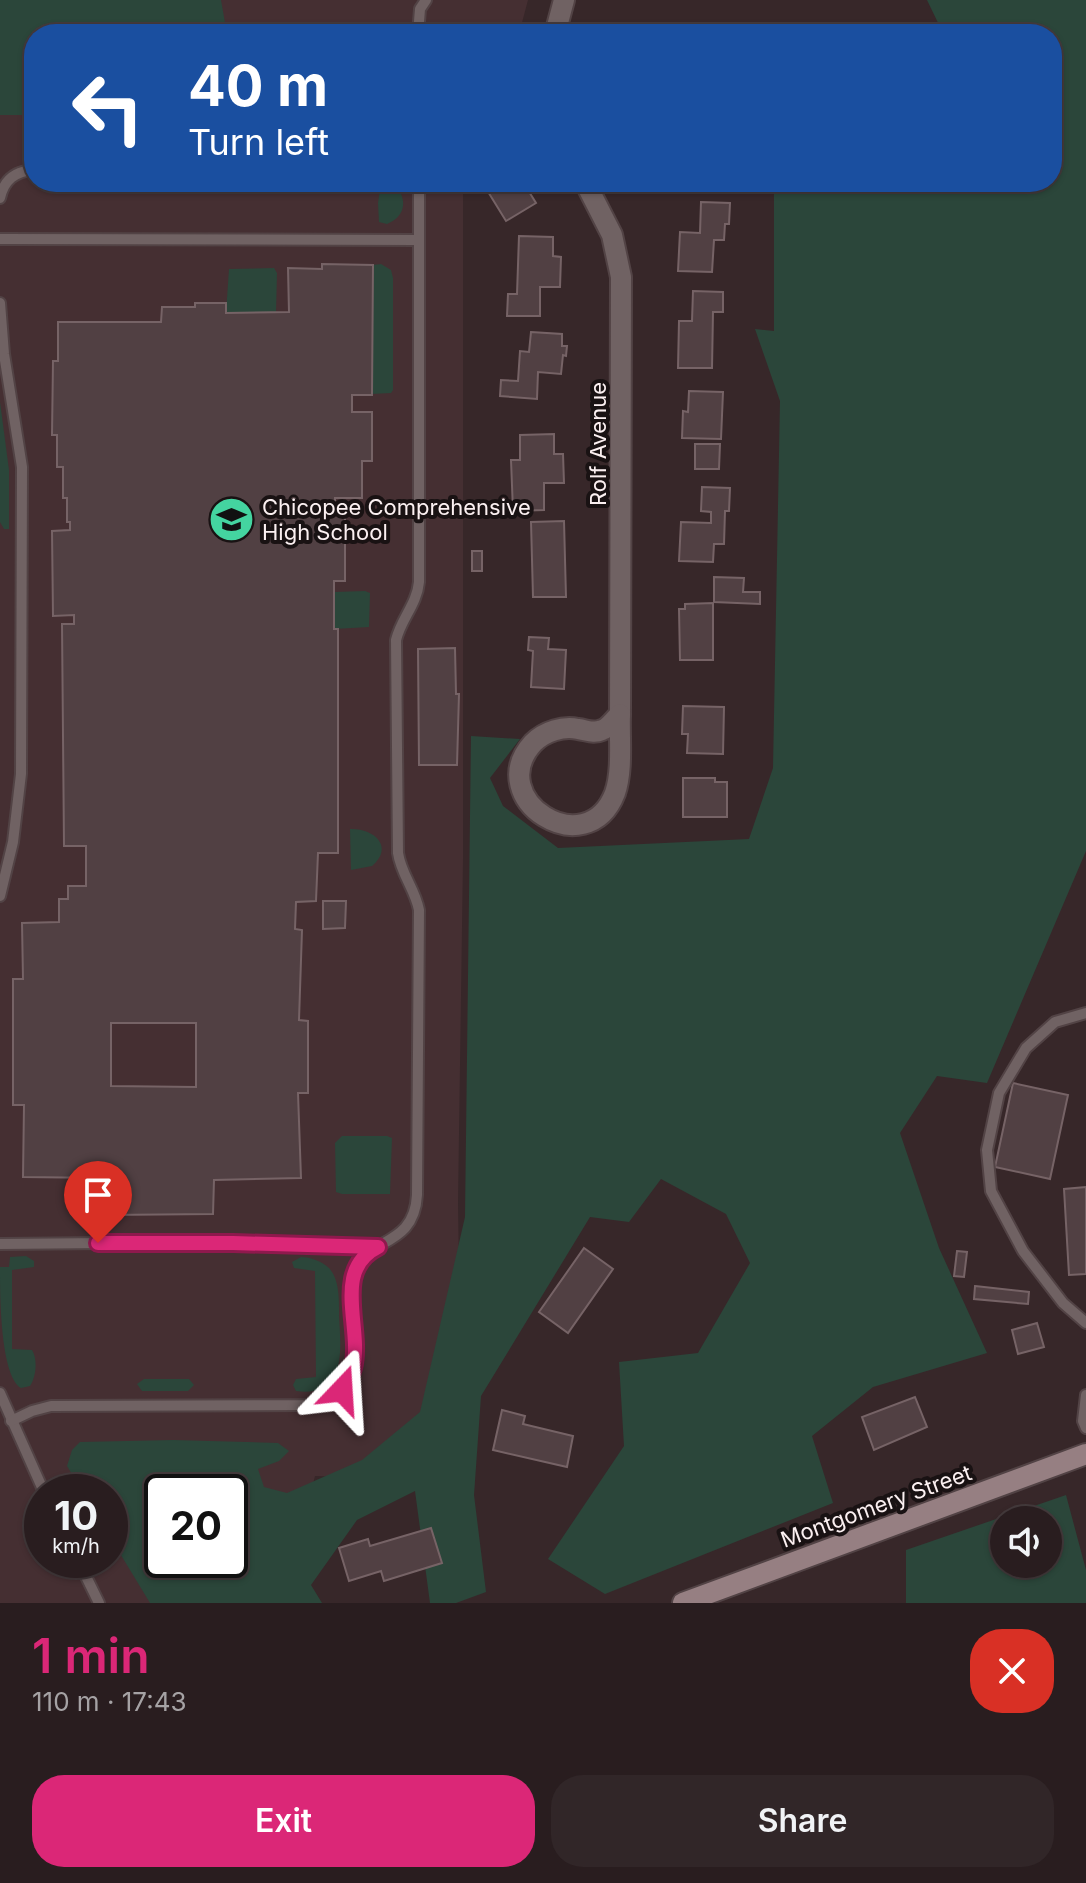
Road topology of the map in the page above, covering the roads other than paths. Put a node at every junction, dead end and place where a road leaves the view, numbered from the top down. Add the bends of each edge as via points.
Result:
1 (426, 0) edge
2 (564, 0) edge
3 (419, 24) edge
4 (558, 24) edge
5 (24, 172) edge
6 (2, 183) edge
7 (419, 192) edge
8 (590, 192) edge
9 (0, 198) edge
10 (0, 239) edge
11 (418, 240) junction
12 (0, 303) edge
13 (620, 714) junction
14 (0, 896) edge
15 (1086, 1013) edge
16 (0, 1244) edge
17 (378, 1247) junction
18 (1086, 1323) edge
19 (0, 1393) edge
20 (1086, 1395) edge
21 (11, 1421) junction
22 (1086, 1428) edge
23 (1086, 1454) edge
24 (36, 1474) edge
25 (87, 1578) edge
26 (99, 1603) edge
27 (683, 1603) edge

1 - 3 lane
2 - 4 street
5 - 6 lane
6 - 9 lane
7 - 11 lane
8 - 13 street, Rolf Avenue via 612,235 621,277
10 - 11 lane
11 - 17 lane via 419,582 396,640 398,853 419,910 417,1195 409,1225
12 - 14 lane via 22,467 21,774
13 - 13 street, Rolf Avenue via 604,730 562,728 533,744 521,773 522,789 540,815 553,823 585,823 610,804 617,782
15 - 18 lane via 1055,1022 1026,1048 999,1093 987,1150 991,1191 1023,1251 1063,1303
16 - 17 lane
17 - 21 lane via 363,1257 353,1277 353,1369 332,1399 309,1405 51,1406
19 - 21 lane
20 - 22 lane
21 - 24 lane
23 - 27 main road, Montgomery Street
25 - 26 lane

